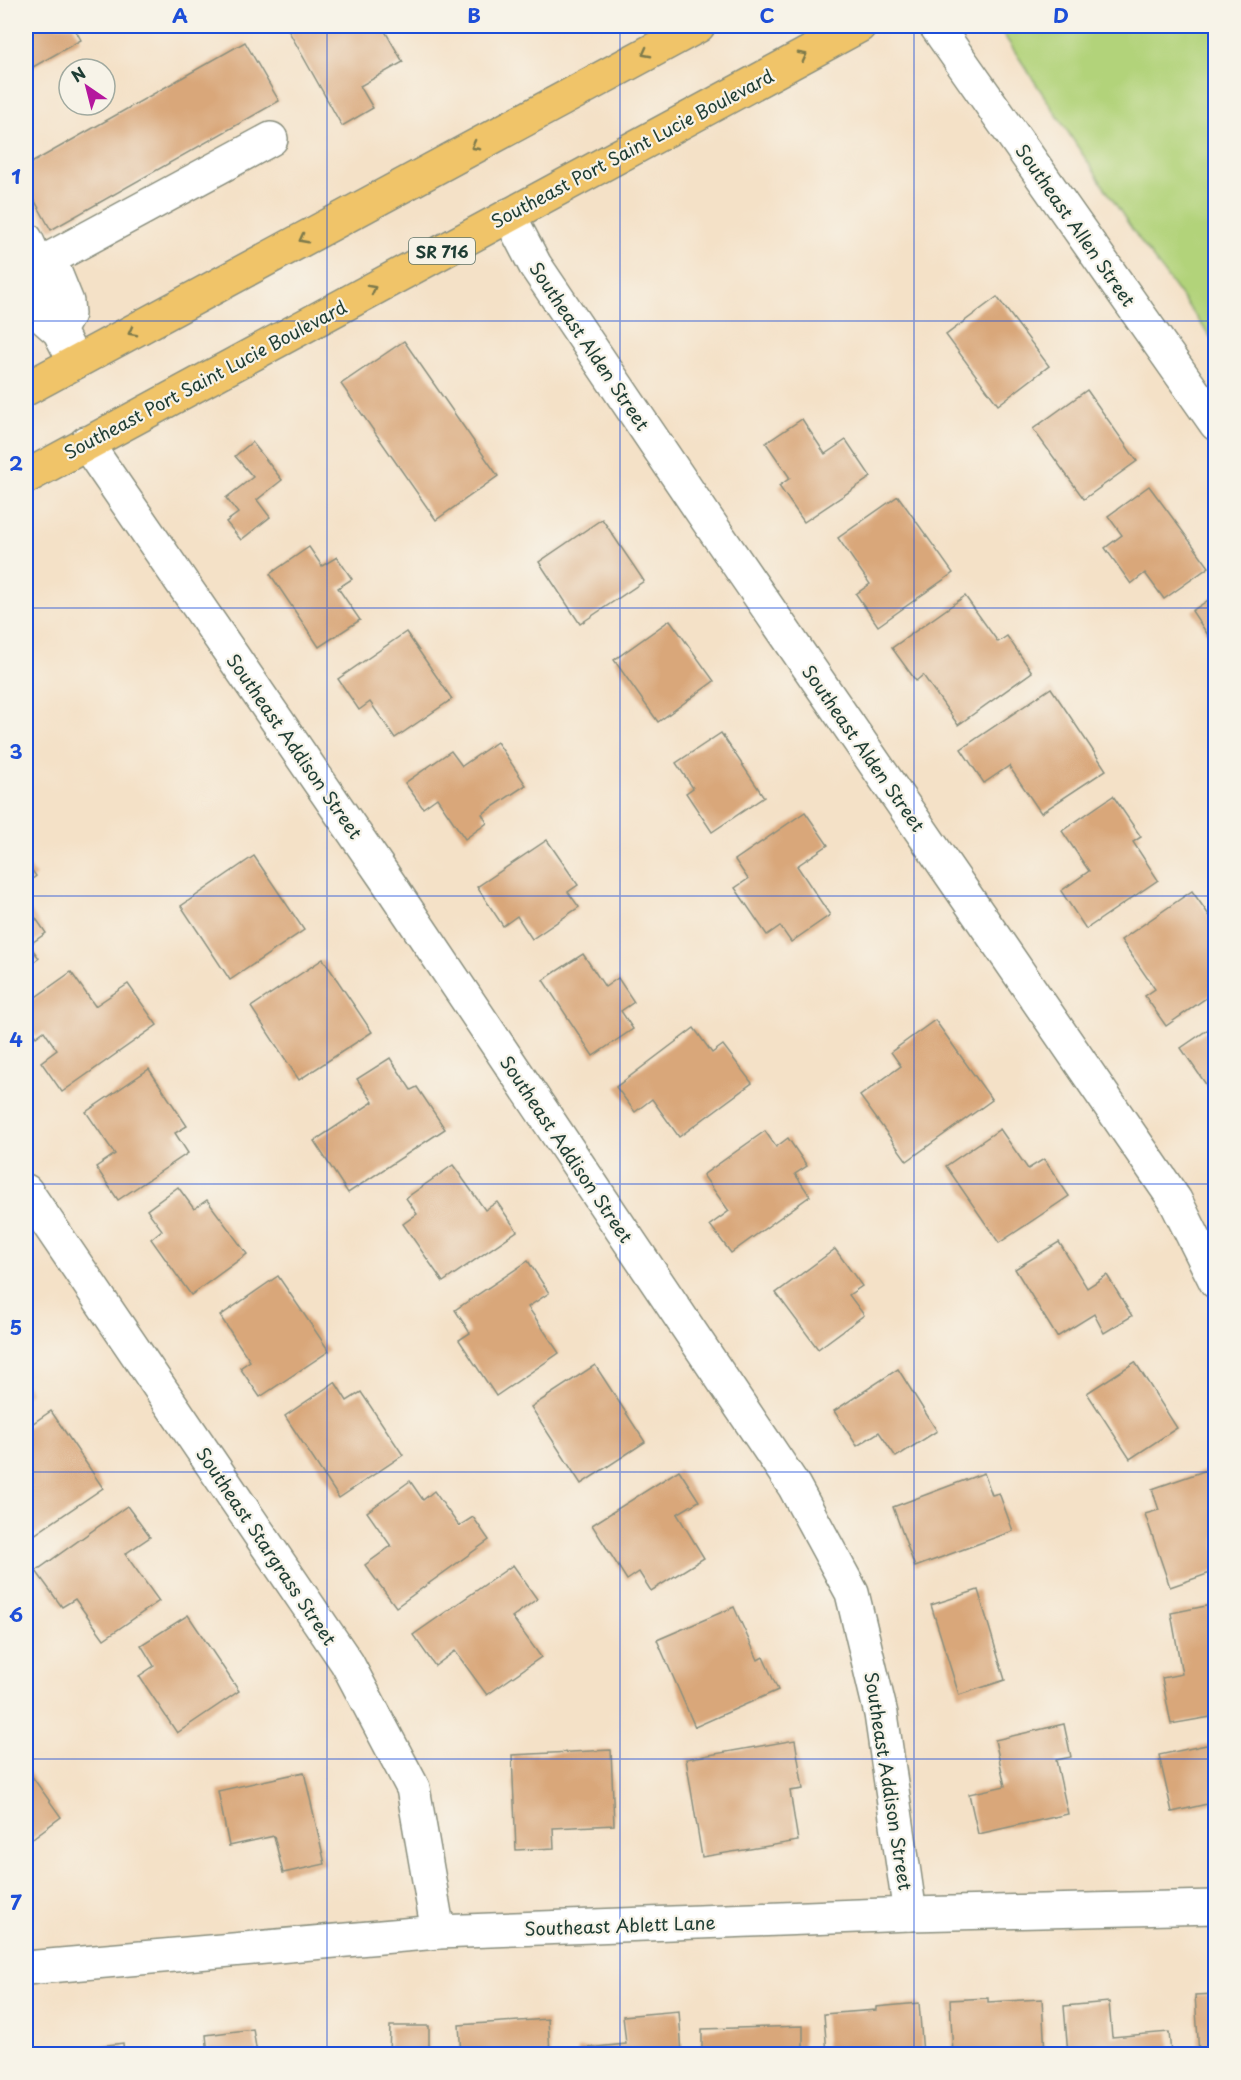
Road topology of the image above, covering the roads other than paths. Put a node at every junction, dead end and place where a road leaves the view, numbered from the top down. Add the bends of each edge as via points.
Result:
1 (698, 26) edge
2 (859, 26) edge
3 (936, 26) edge
4 (271, 139) dead end
5 (509, 215) junction
6 (32, 252) edge
7 (75, 362) junction
8 (26, 389) edge
9 (1215, 424) edge
10 (86, 443) junction
11 (26, 477) edge
12 (26, 1191) edge
13 (1215, 1282) edge
14 (1215, 1906) edge
15 (910, 1914) junction
16 (438, 1932) junction
17 (26, 1968) edge

1 -> 7 main road
5 -> 2 main road, Southeast Port Saint Lucie Boulevard / SR 716
3 - 9 street, Southeast Allen Street
4 - 6 street
10 -> 5 main road, Southeast Port Saint Lucie Boulevard / SR 716
5 - 13 street, Southeast Alden Street via 535,265 699,508 1175,1200
6 - 7 street via 56,275 67,302 68,314 59,331
7 - 8 main road
10 - 11 main road, Southeast Port Saint Lucie Boulevard / SR 716
10 - 15 street, Southeast Addison Street via 393,889 794,1486 852,1593 881,1714
12 - 16 street, Southeast Stargrass Street via 347,1663 413,1788
14 - 15 street, Southeast Ablett Lane
15 - 16 street, Southeast Ablett Lane
16 - 17 street, Southeast Ablett Lane

